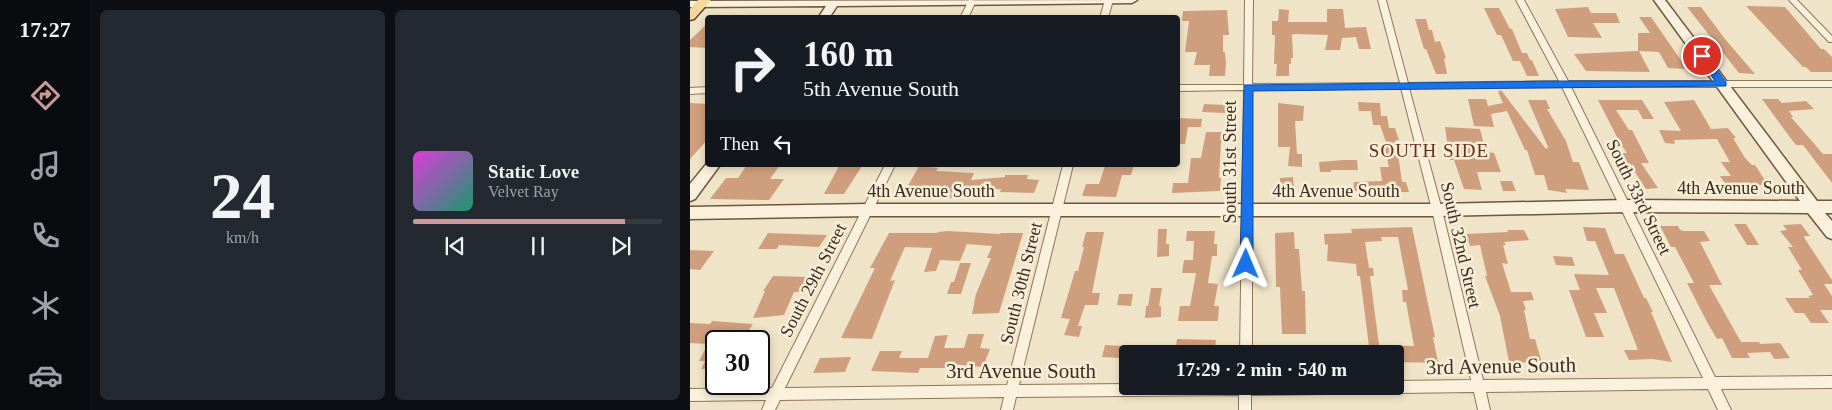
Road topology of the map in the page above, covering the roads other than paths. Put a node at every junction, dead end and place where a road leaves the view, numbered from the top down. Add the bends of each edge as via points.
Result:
1 (1109, 0) edge
2 (1132, 0) edge
3 (1249, 0) edge
4 (1382, 0) edge
5 (1520, 0) edge
6 (1659, 0) edge
7 (1793, 0) edge
8 (836, 1) edge
9 (972, 1) junction
10 (699, 3) edge
11 (825, 15) edge
12 (965, 15) edge
13 (1105, 15) edge
14 (690, 16) edge
15 (1832, 40) edge
16 (1565, 84) junction
17 (1723, 84) junction
18 (1832, 84) edge
19 (1405, 86) junction
20 (1180, 88) edge
21 (1248, 88) junction
22 (690, 90) edge
23 (705, 90) edge
24 (711, 167) edge
25 (889, 167) edge
26 (1068, 167) edge
27 (690, 195) edge
28 (1626, 206) junction
29 (1813, 207) junction
30 (1832, 207) edge
31 (868, 210) junction
32 (1057, 210) junction
33 (1247, 210) junction
34 (1437, 210) junction
35 (690, 213) edge
36 (1832, 233) edge
37 (1246, 345) edge
38 (1832, 382) edge
39 (1712, 384) junction
40 (1478, 386) junction
41 (1404, 387) edge
42 (1119, 389) edge
43 (1012, 390) junction
44 (775, 394) junction
45 (690, 395) edge
46 (1245, 395) edge
47 (768, 410) edge
48 (1007, 410) edge
49 (1245, 410) edge
50 (1484, 410) edge
51 (1725, 410) edge

1 - 2 street
1 - 9 street
1 - 13 street
3 - 21 street, South 31st Street
4 - 19 street, South 32nd Street
5 - 16 street, South 33rd Street
6 - 17 street
7 - 15 street
8 - 9 street
8 - 10 street
8 - 11 street
9 - 12 street
10 - 14 main road
16 - 17 street
16 - 19 street
16 - 28 street, South 33rd Street
17 - 18 street
17 - 29 street
19 - 21 street
19 - 34 street, South 32nd Street
20 - 21 street
21 - 33 street, South 31st Street
22 - 23 street
24 - 27 street
25 - 31 street, South 29th Street
26 - 32 street, South 30th Street
28 - 29 street, 4th Avenue South
28 - 34 street, 4th Avenue South
28 - 39 street, South 33rd Street
29 - 30 street, 4th Avenue South
29 - 36 street
31 - 32 street, 4th Avenue South
31 - 35 street, 4th Avenue South
31 - 44 street, South 29th Street
32 - 33 street, 4th Avenue South
32 - 43 street, South 30th Street
33 - 34 street, 4th Avenue South
33 - 37 street, South 31st Street
34 - 40 street, South 32nd Street
38 - 39 street, 3rd Avenue South
39 - 40 street, 3rd Avenue South
39 - 51 street, South 33rd Street
40 - 41 street, 3rd Avenue South
40 - 50 street, South 32nd Street
42 - 43 street, 3rd Avenue South
43 - 44 street, 3rd Avenue South
43 - 48 street, South 30th Street
44 - 45 street, 3rd Avenue South
44 - 47 street, South 29th Street
46 - 49 street

